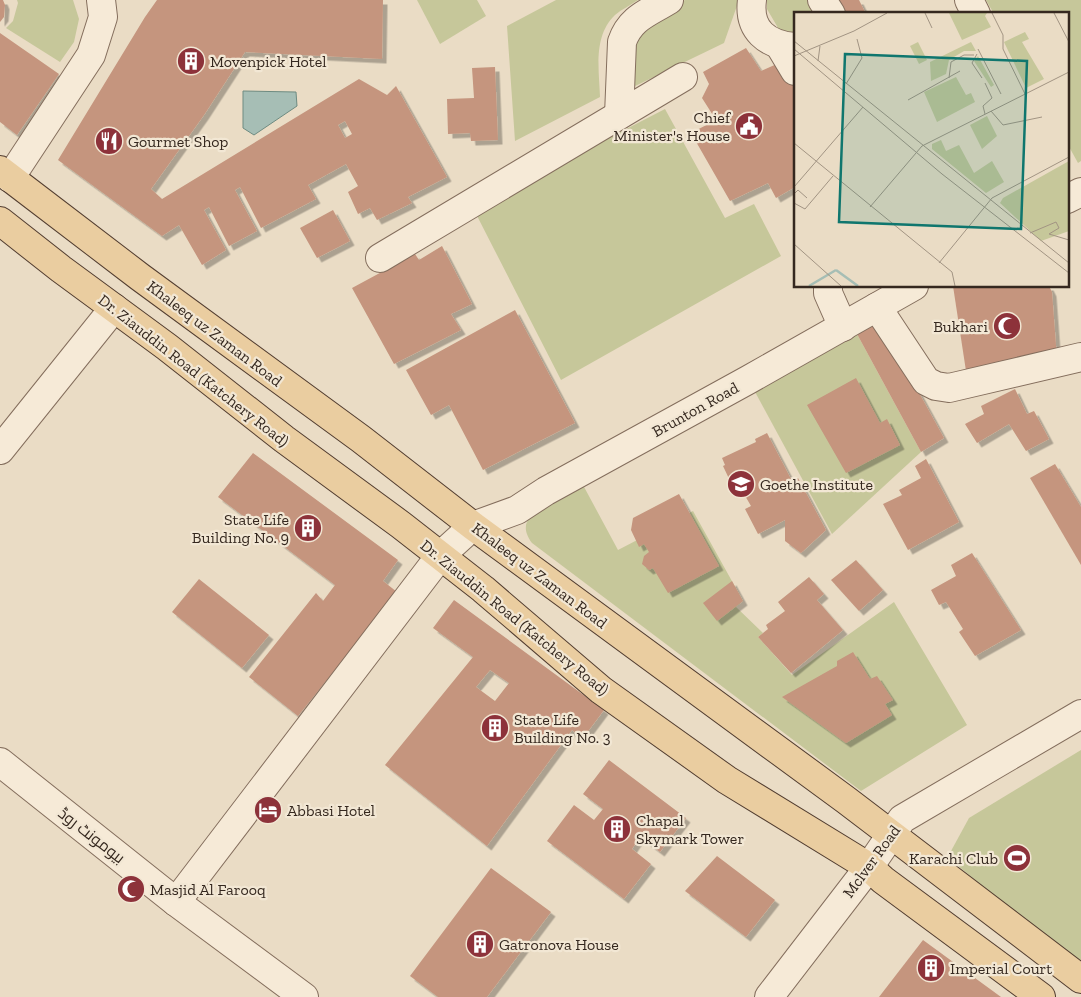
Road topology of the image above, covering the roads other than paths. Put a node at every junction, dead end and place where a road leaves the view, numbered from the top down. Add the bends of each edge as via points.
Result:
1 (102, 0) edge
2 (669, 0) edge
3 (752, 0) edge
4 (822, 0) edge
5 (969, 0) edge
6 (829, 12) edge
7 (975, 12) edge
8 (788, 46) edge
9 (794, 67) edge
10 (683, 77) dead end
11 (619, 116) junction
12 (5, 174) edge
13 (0, 221) edge
14 (380, 258) dead end
15 (828, 288) edge
16 (910, 288) edge
17 (877, 307) junction
18 (114, 308) junction
19 (843, 326) junction
20 (1081, 357) edge
21 (0, 450) edge
22 (473, 526) junction
23 (440, 556) junction
24 (1081, 714) edge
25 (0, 762) edge
26 (891, 834) junction
27 (869, 867) junction
28 (176, 902) junction
29 (1081, 979) edge
30 (304, 997) edge
31 (769, 997) edge
32 (1041, 997) edge

1 - 12 street via 103,17 91,55
2 - 11 street via 632,22 625,32
3 - 8 street via 755,25 765,38
4 - 6 street
5 - 7 street
8 - 9 street
10 - 11 street
11 - 14 street
12 - 22 main road, Khaleeq uz Zaman Road via 361,438
13 - 18 main road, Dr. Ziauddin Road (Katchery Road)
15 - 19 street
16 - 17 street, Brunton Road
17 - 19 street, Brunton Road
17 - 20 street via 926,381 936,386 949,388
18 - 21 street
18 - 23 main road, Dr. Ziauddin Road (Katchery Road)
19 - 22 street, Brunton Road via 517,510
22 - 23 street
22 - 26 main road, Khaleeq uz Zaman Road
23 - 27 main road, Dr. Ziauddin Road (Katchery Road) via 609,695 727,780
23 - 28 street
24 - 26 street, Mclver Road via 902,819
25 - 28 street, بیومونٹ روڈ
26 - 27 street, Mclver Road
26 - 29 main road, Khaleeq uz Zaman Road
27 - 31 street, Mclver Road
27 - 32 main road, Dr. Ziauddin Road (Katchery Road)
28 - 30 street, بیومونٹ روڈ

